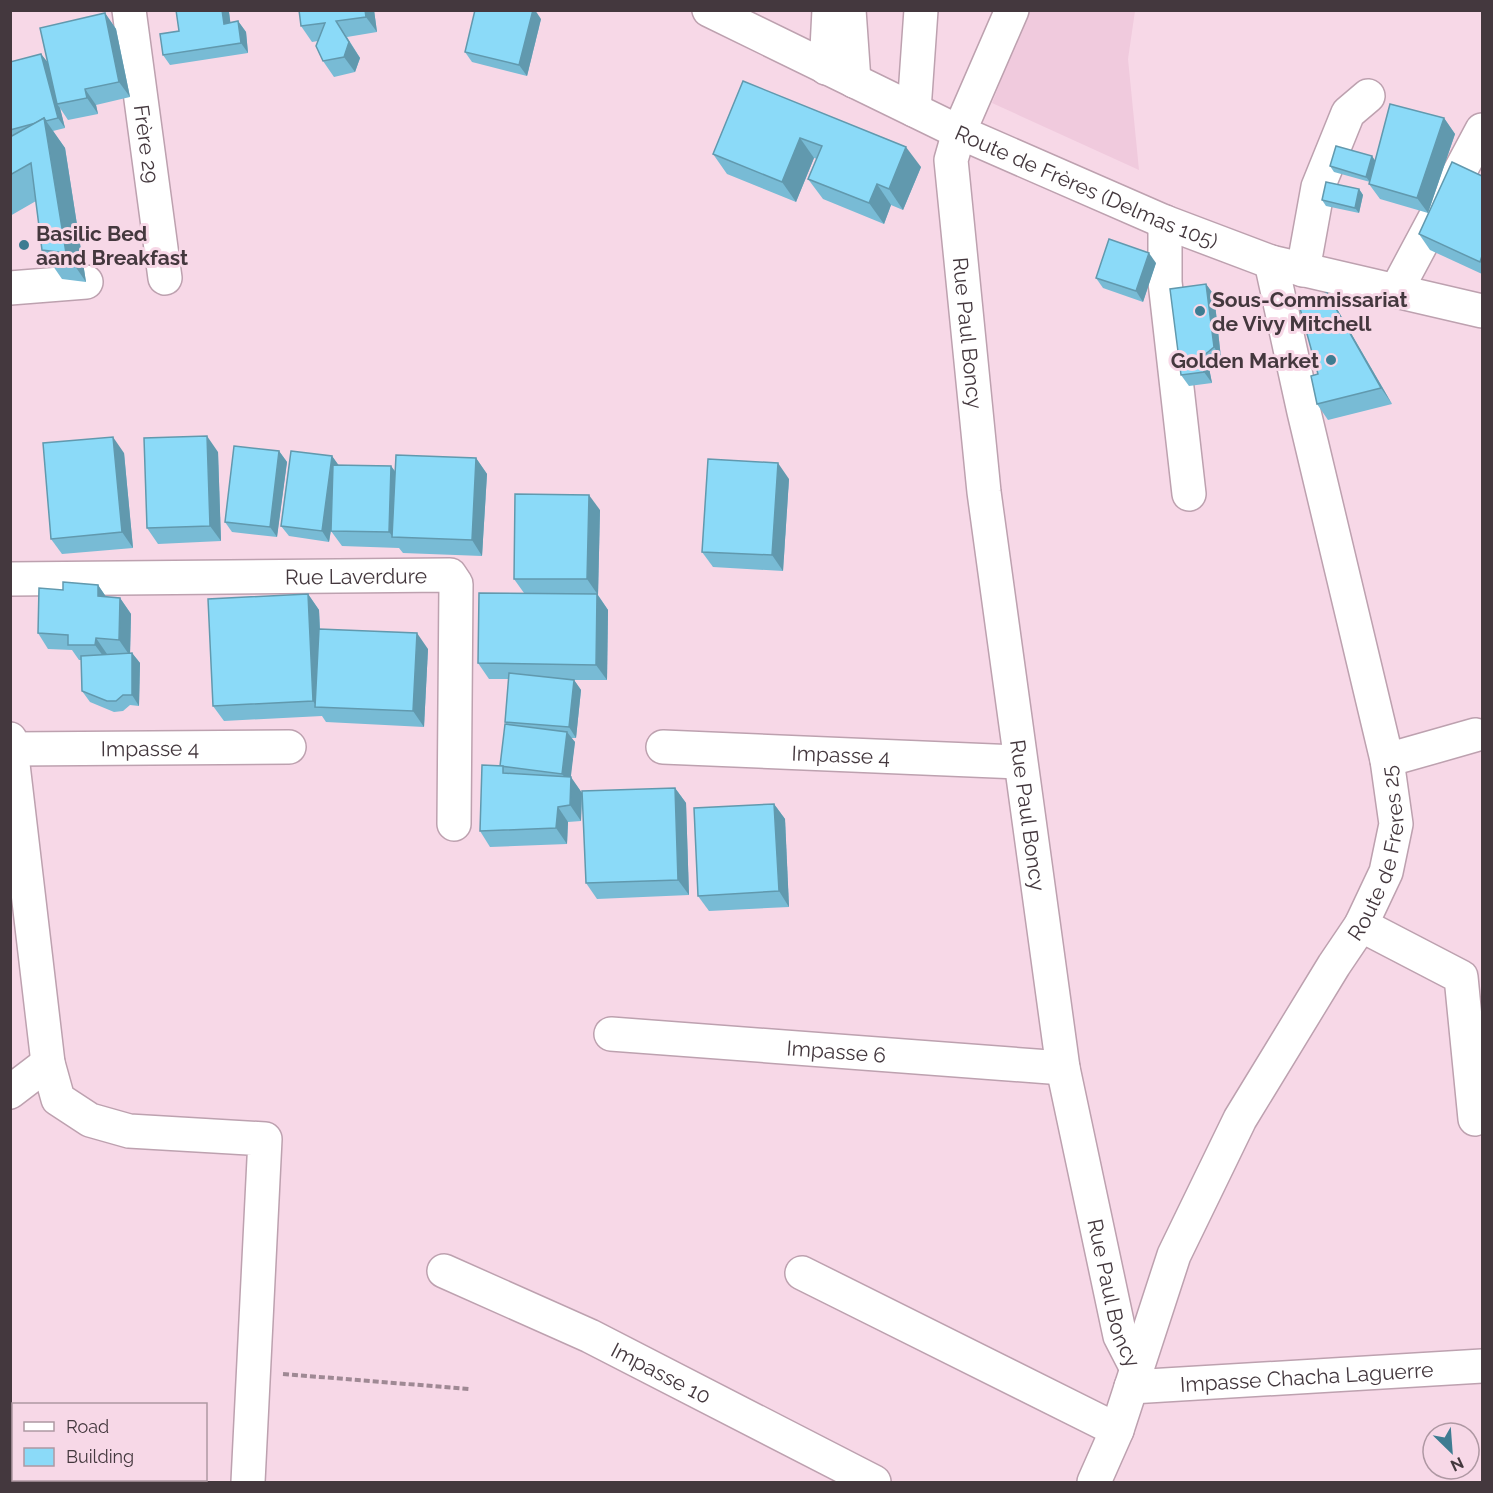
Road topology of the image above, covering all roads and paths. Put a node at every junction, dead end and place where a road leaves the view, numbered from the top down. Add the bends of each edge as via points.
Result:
1 (129, 10) edge
2 (710, 10) edge
3 (829, 10) edge
4 (849, 10) edge
5 (921, 10) edge
6 (1012, 10) edge
7 (840, 74) junction
8 (1368, 96) dead end
9 (914, 110) junction
10 (1482, 130) edge
11 (959, 132) junction
12 (1165, 222) junction
13 (1271, 262) junction
14 (1304, 270) junction
15 (165, 278) dead end
16 (86, 282) dead end
17 (10, 288) edge
18 (1396, 291) junction
19 (1482, 311) edge
20 (1189, 494) dead end
21 (10, 579) edge
22 (1475, 735) dead end
23 (11, 744) edge
24 (289, 747) dead end
25 (663, 747) dead end
26 (1387, 760) junction
27 (1020, 762) junction
28 (454, 824) dead end
29 (17, 845) edge
30 (1361, 925) junction
31 (611, 1034) dead end
32 (48, 1063) junction
33 (1063, 1068) junction
34 (10, 1092) edge
35 (1475, 1119) dead end
36 (444, 1271) dead end
37 (802, 1272) dead end
38 (1482, 1366) edge
39 (255, 1371) junction
40 (1133, 1377) junction
41 (469, 1389) dead end
42 (1109, 1426) junction
43 (248, 1482) edge
44 (874, 1482) edge
45 (1094, 1482) edge

1 - 15 street, Frère 29
2 - 7 street, Route de Frères (Delmas 105)
3 - 7 street
4 - 7 street
5 - 9 street
6 - 11 street, Rue Paul Boncy
7 - 9 street, Route de Frères (Delmas 105)
8 - 14 street via 1348,112 1318,187
9 - 11 street, Route de Frères (Delmas 105)
10 - 18 street
11 - 12 street, Route de Frères (Delmas 105)
11 - 27 street, Rue Paul Boncy via 951,160 984,492
12 - 13 street, Route de Frères (Delmas 105)
12 - 20 street via 1165,282
13 - 14 street, Route de Frères (Delmas 105)
13 - 26 street, Route de Freres 25
14 - 18 street, Route de Frères (Delmas 105)
16 - 17 street
18 - 19 street, Route de Frères (Delmas 105)
21 - 28 street, Rue Laverdure via 450,575 456,584
22 - 26 street
23 - 24 street, Impasse 4
23 - 29 street
25 - 27 street, Impasse 4
26 - 30 street, Route de Freres 25 via 1396,824 1386,872
27 - 33 street, Rue Paul Boncy
29 - 32 street
30 - 35 street via 1461,977
30 - 40 street, Route de Freres 25 via 1240,1119 1174,1255
31 - 33 street, Impasse 6
32 - 34 street
32 - 39 street via 58,1099 90,1119 129,1131 265,1139
33 - 40 street, Rue Paul Boncy via 1120,1336
36 - 44 street, Impasse 10 via 590,1336
37 - 42 street
38 - 40 street, Impasse Chacha Laguerre
39 - 41 path
39 - 43 street
40 - 42 street, Rue Paul Boncy
42 - 45 street, Rue Paul Boncy

